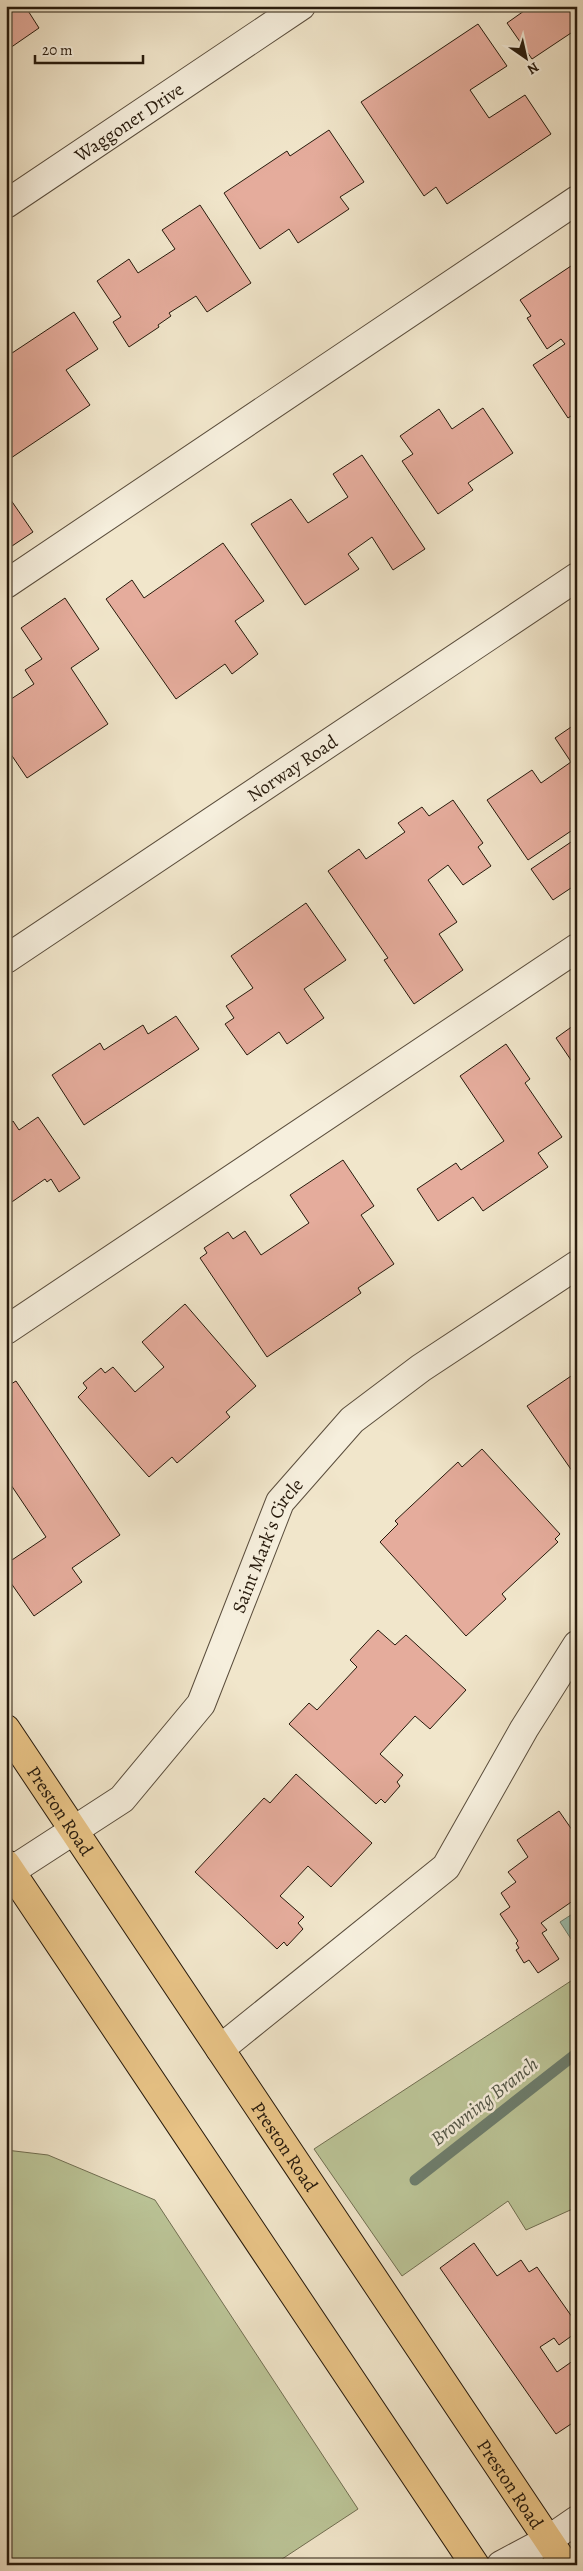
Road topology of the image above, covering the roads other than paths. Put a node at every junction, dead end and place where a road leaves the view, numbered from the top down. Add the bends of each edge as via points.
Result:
1 (301, 6) edge
2 (577, 200) edge
3 (6, 204) edge
4 (577, 576) edge
5 (6, 584) edge
6 (577, 948) edge
7 (6, 959) edge
8 (577, 1264) edge
9 (6, 1330) edge
10 (577, 1645) edge
11 (6, 1729) edge
12 (73, 1829) junction
13 (8, 1867) edge
14 (220, 2049) junction
15 (577, 2520) edge
16 (548, 2540) junction
17 (475, 2565) edge
18 (502, 2565) edge
19 (536, 2565) edge
20 (565, 2565) edge

1 - 3 street, Waggoner Drive
2 - 5 street
4 - 7 street, Norway Road
6 - 9 street
8 - 12 street, Saint Mark's Circle via 421,1368 352,1420 280,1502 201,1704 122,1799
10 - 14 street via 524,1729 446,1868
11 - 12 main road, Preston Road
12 - 13 street, Saint Mark's Circle
12 - 14 main road, Preston Road
13 - 17 main road
14 - 16 main road, Preston Road
15 - 16 street
16 - 18 street
16 - 19 street
16 - 20 main road, Preston Road

